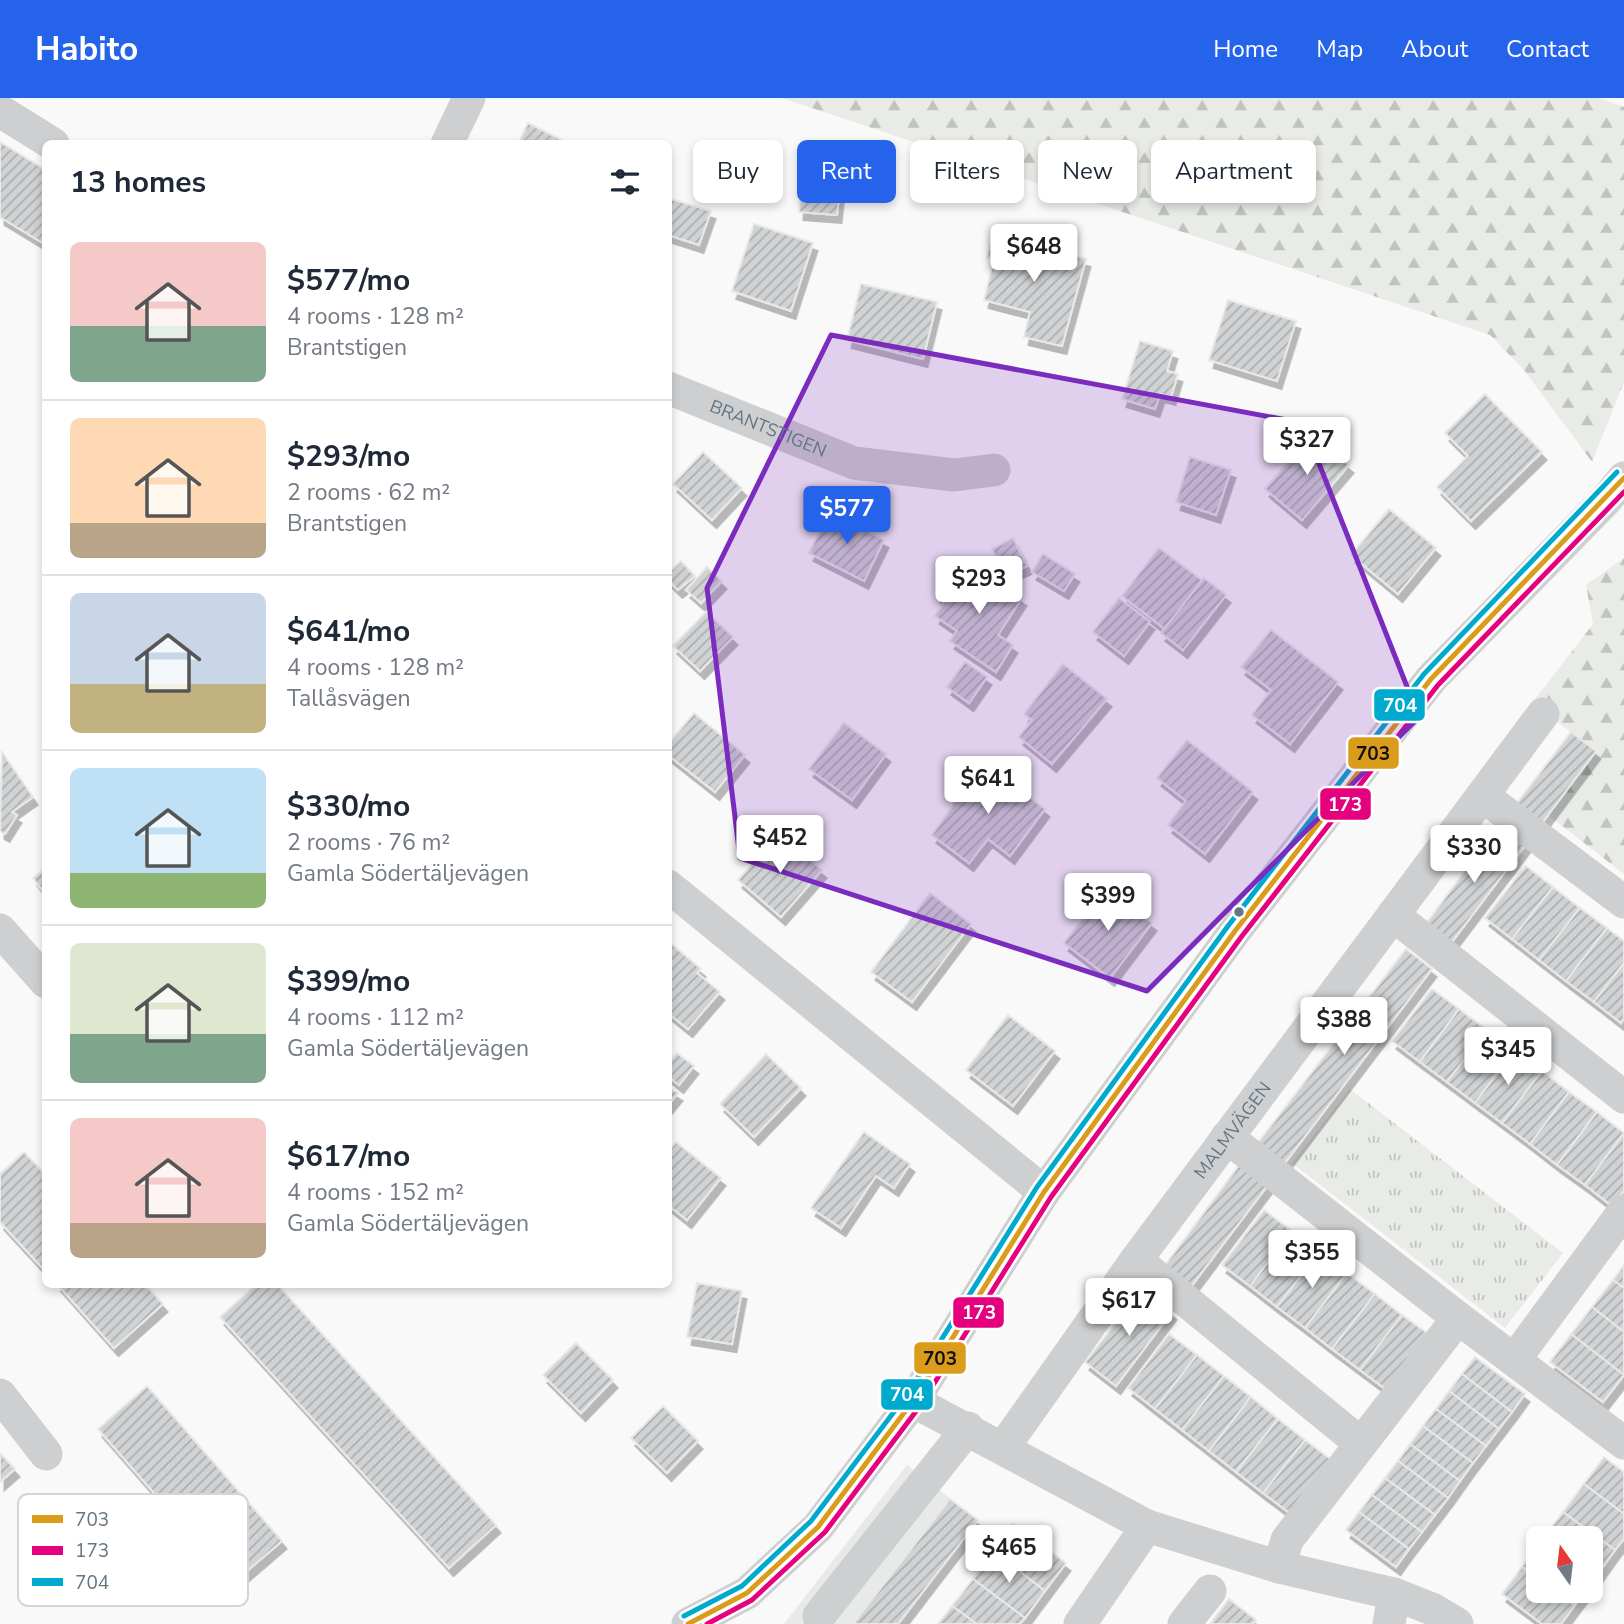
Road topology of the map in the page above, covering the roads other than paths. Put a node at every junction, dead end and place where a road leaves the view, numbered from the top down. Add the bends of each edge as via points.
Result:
1 (469, 98) edge
2 (0, 111) edge
3 (47, 140) edge
4 (449, 140) edge
5 (672, 390) edge
6 (994, 470) dead end
7 (1624, 478) edge
8 (1543, 715) dead end
9 (1483, 796) junction
10 (672, 889) edge
11 (1624, 902) edge
12 (1393, 915) junction
13 (0, 930) edge
14 (42, 977) edge
15 (1624, 1097) edge
16 (1227, 1137) junction
17 (1044, 1192) junction
18 (1624, 1211) edge
19 (1136, 1259) junction
20 (1458, 1318) junction
21 (1515, 1359) junction
22 (0, 1395) edge
23 (913, 1401) junction
24 (968, 1428) junction
25 (1359, 1442) junction
26 (1624, 1443) edge
27 (1003, 1448) junction
28 (46, 1454) dead end
29 (1147, 1526) junction
30 (1279, 1567) junction
31 (1210, 1591) dead end
32 (1392, 1609) edge
33 (819, 1616) dead end
34 (688, 1624) edge
35 (1080, 1624) edge
36 (1184, 1624) edge
37 (1457, 1624) edge

1 - 4 street
2 - 3 street
5 - 6 street, BRANTSTIGEN via 854,463 954,475
7 - 17 street via 1431,679 1235,931
8 - 9 street, MALMVÄGEN
9 - 11 street
9 - 12 street, MALMVÄGEN
10 - 17 street
12 - 15 street
12 - 16 street, MALMVÄGEN
13 - 14 street
16 - 19 street, MALMVÄGEN
16 - 20 street
17 - 23 street
18 - 21 street
19 - 25 street
19 - 27 street, MALMVÄGEN
20 - 21 street
20 - 25 street
21 - 26 street
22 - 28 street
23 - 24 street
23 - 34 street via 818,1527 747,1594
24 - 27 street
24 - 33 street
25 - 30 street via 1287,1540
27 - 29 street
29 - 30 street
29 - 35 street
30 - 32 street
31 - 36 street
32 - 37 street via 1432,1609

